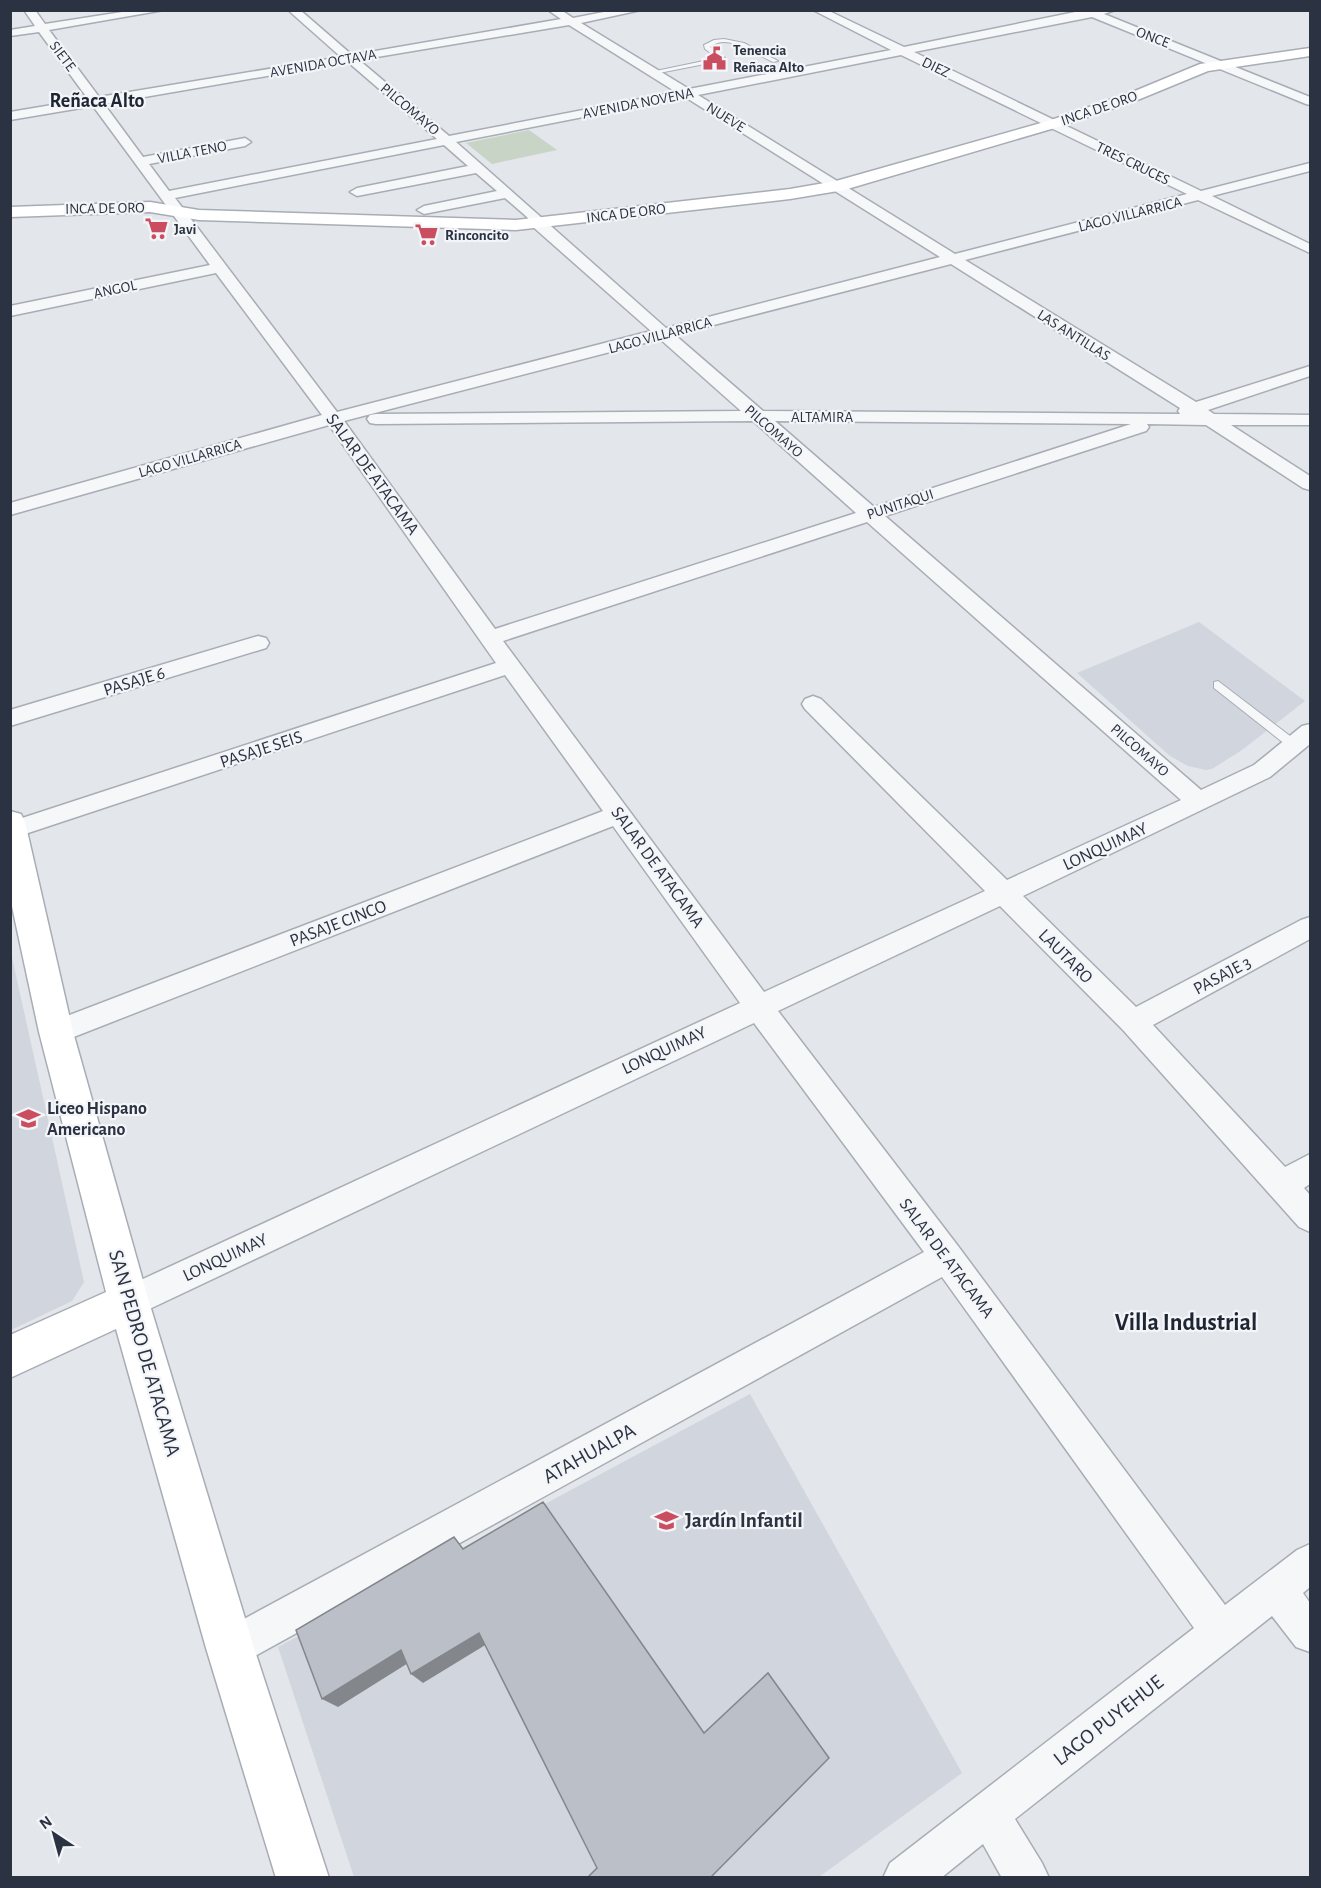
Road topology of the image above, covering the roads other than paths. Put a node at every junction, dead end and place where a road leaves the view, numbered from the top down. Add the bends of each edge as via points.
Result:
1 (29, 10) edge
2 (159, 10) edge
3 (292, 10) edge
4 (553, 10) edge
5 (636, 10) edge
6 (818, 10) edge
7 (1110, 10) edge
8 (1088, 12) edge
9 (571, 21) junction
10 (42, 28) junction
11 (10, 33) edge
12 (903, 51) junction
13 (1311, 52) edge
14 (351, 59) junction
15 (775, 61) dead end
16 (1221, 64) junction
17 (654, 72) junction
18 (687, 93) junction
19 (1311, 101) edge
20 (98, 102) junction
21 (10, 116) edge
22 (1053, 124) junction
23 (447, 141) junction
24 (245, 142) dead end
25 (140, 162) junction
26 (1311, 167) edge
27 (479, 168) junction
28 (838, 186) junction
29 (357, 192) dead end
30 (508, 192) junction
31 (1202, 196) junction
32 (171, 204) junction
33 (424, 210) dead end
34 (10, 212) edge
35 (537, 223) junction
36 (1311, 249) edge
37 (952, 259) junction
38 (219, 268) junction
39 (10, 311) edge
40 (666, 333) junction
41 (1311, 371) edge
42 (1200, 414) junction
43 (756, 416) junction
44 (334, 419) junction
45 (1163, 420) junction
46 (1311, 420) edge
47 (1311, 484) edge
48 (10, 509) edge
49 (869, 514) junction
50 (490, 638) junction
51 (258, 643) dead end
52 (510, 666) junction
53 (1218, 685) dead end
54 (813, 704) dead end
55 (10, 718) edge
56 (1302, 738) edge
57 (1199, 802) junction
58 (620, 814) junction
59 (12, 826) edge
60 (1004, 894) junction
61 (1311, 927) edge
62 (758, 1006) junction
63 (1132, 1022) junction
64 (56, 1032) junction
65 (1311, 1168) edge
66 (1281, 1186) junction
67 (1311, 1217) edge
68 (947, 1257) junction
69 (129, 1302) junction
70 (10, 1357) edge
71 (1311, 1563) edge
72 (1276, 1590) junction
73 (1221, 1632) junction
74 (1311, 1633) edge
75 (230, 1648) junction
76 (988, 1813) junction
77 (303, 1878) edge
78 (905, 1878) edge
79 (1027, 1878) edge

1 - 10 street, SIETE
2 - 10 street
3 - 14 street, PILCOMAYO
4 - 9 street, NUEVE
5 - 9 street, AVENIDA OCTAVA
6 - 12 street, DIEZ
7 - 8 street, AVENIDA NOVENA
8 - 12 street, AVENIDA NOVENA
8 - 16 street, ONCE
9 - 14 street, AVENIDA OCTAVA
9 - 17 street, NUEVE
10 - 11 street
10 - 20 street, SIETE
12 - 18 street, AVENIDA NOVENA
12 - 22 street, DIEZ
13 - 16 street, INCA DE ORO
14 - 20 street, AVENIDA OCTAVA
14 - 23 street, PILCOMAYO
15 - 17 lane via 736,42 721,40 707,48 723,59
16 - 19 street, ONCE
16 - 22 street, INCA DE ORO
17 - 18 street, NUEVE
18 - 23 street, AVENIDA NOVENA
18 - 28 street, NUEVE
20 - 21 street, AVENIDA OCTAVA
20 - 25 street, SALAR DE ATACAMA
22 - 28 street, INCA DE ORO
22 - 31 street, TRES CRUCES
23 - 27 street, PILCOMAYO
23 - 32 street, AVENIDA NOVENA
24 - 25 street, VILLA TENO
25 - 32 street, SALAR DE ATACAMA
26 - 31 street, LAGO VILLARRICA
27 - 29 street
27 - 30 street, PILCOMAYO
28 - 35 street, INCA DE ORO
28 - 37 street, LAS ANTILLAS
30 - 33 street
30 - 35 street, PILCOMAYO
31 - 36 street, TRES CRUCES
31 - 37 street, LAGO VILLARRICA
32 - 34 street, INCA DE ORO
32 - 35 street, INCA DE ORO via 199,215
32 - 38 street, SALAR DE ATACAMA
35 - 40 street, PILCOMAYO
37 - 40 street, LAGO VILLARRICA
37 - 42 street, LAS ANTILLAS
38 - 39 street, ANGOL
38 - 44 street, SALAR DE ATACAMA
40 - 43 street, PILCOMAYO
40 - 44 street, LAGO VILLARRICA
41 - 42 street, PUNITAQUI
42 - 45 street, PUNITAQUI
42 - 46 street
42 - 47 street, LAS ANTILLAS
43 - 44 street, ALTAMIRA
43 - 45 street, ALTAMIRA
43 - 49 street, PILCOMAYO
44 - 48 street, LAGO VILLARRICA
44 - 50 street, SALAR DE ATACAMA
45 - 49 street, PUNITAQUI
49 - 50 street, PUNITAQUI
49 - 57 street, PILCOMAYO
50 - 52 street, SALAR DE ATACAMA
51 - 55 street, PASAJE 6
52 - 58 street, SALAR DE ATACAMA
52 - 59 street, PASAJE SEIS
53 - 56 lane
54 - 60 street, LAUTARO
56 - 57 street, LONQUIMAY via 1262,771
57 - 60 street, LONQUIMAY
58 - 62 street, SALAR DE ATACAMA
58 - 64 street, PASAJE CINCO
59 - 64 street, SAN PEDRO DE ATACAMA
60 - 62 street, LONQUIMAY
60 - 63 street, LAUTARO
61 - 63 street, PASAJE 3
62 - 68 street, SALAR DE ATACAMA
62 - 69 street, LONQUIMAY
63 - 66 street, LAUTARO
64 - 69 street, SAN PEDRO DE ATACAMA
65 - 66 street
66 - 67 street, LAUTARO
68 - 73 street, SALAR DE ATACAMA
68 - 75 street, ATAHUALPA
69 - 70 street, LONQUIMAY
69 - 75 street, SAN PEDRO DE ATACAMA
71 - 72 street, LAGO PUYEHUE
72 - 73 street, LAGO PUYEHUE
72 - 74 street
73 - 76 street, LAGO PUYEHUE
75 - 77 street, SAN PEDRO DE ATACAMA
76 - 78 street, LAGO PUYEHUE
76 - 79 street

